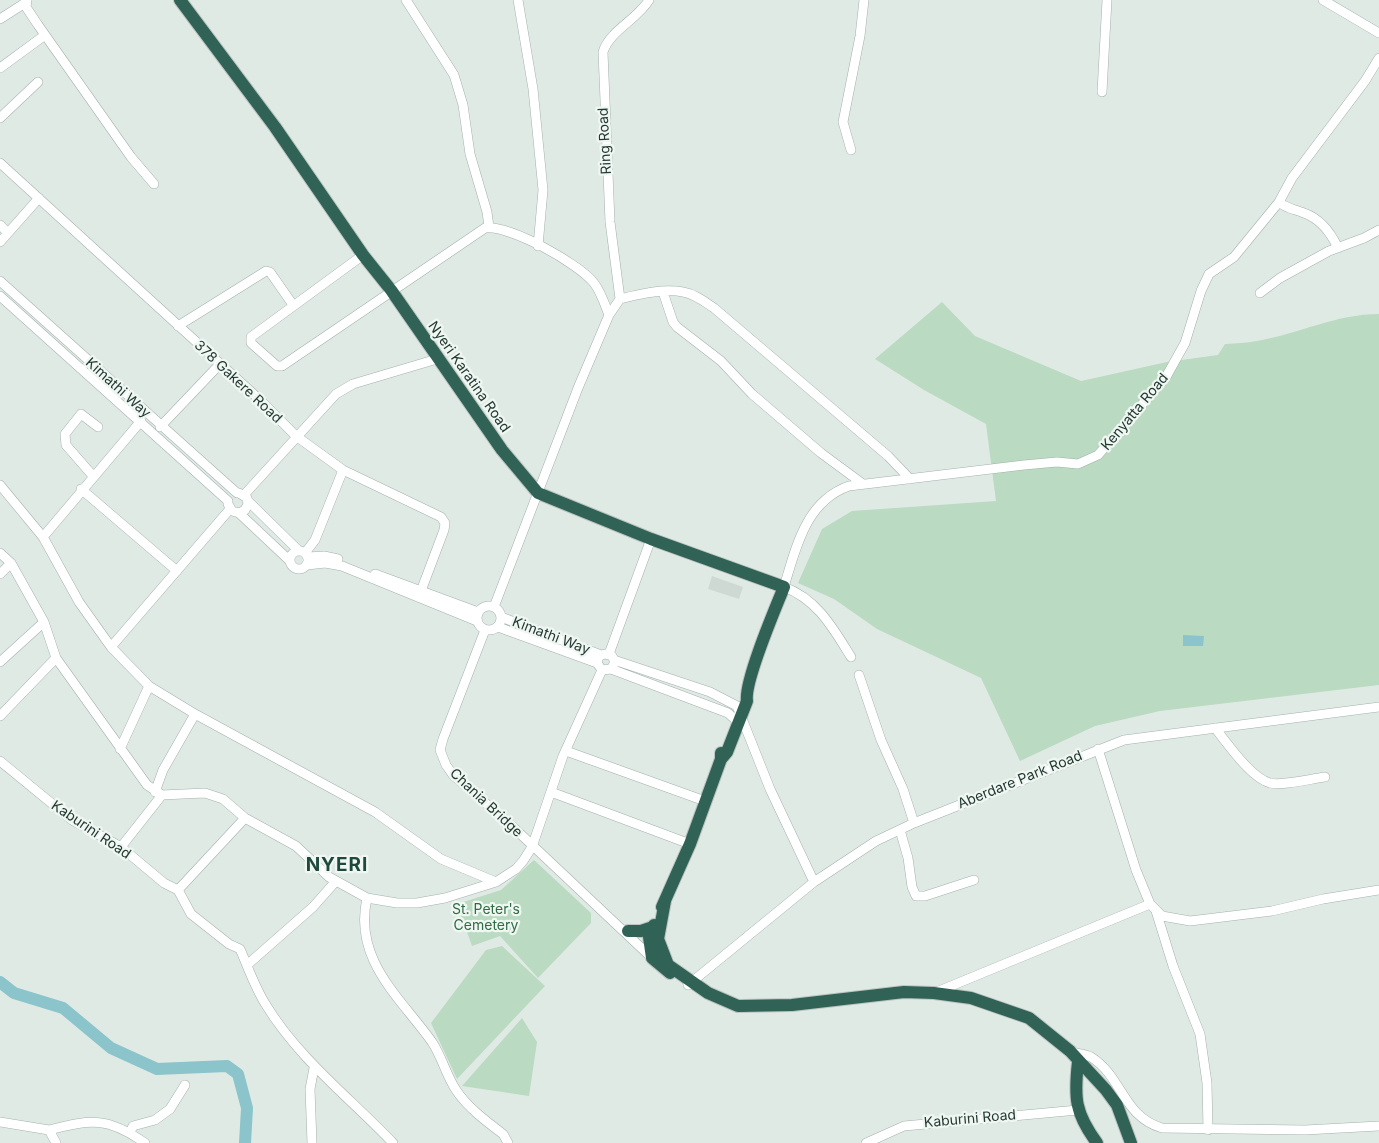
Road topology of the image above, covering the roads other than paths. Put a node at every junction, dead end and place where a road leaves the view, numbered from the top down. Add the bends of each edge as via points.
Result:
1 (180, 0) edge
2 (406, 0) edge
3 (518, 0) edge
4 (649, 0) edge
5 (864, 0) edge
6 (1108, 0) edge
7 (1323, 0) edge
8 (26, 2) edge
9 (0, 19) edge
10 (1379, 33) edge
11 (46, 35) junction
12 (1379, 58) edge
13 (0, 68) edge
14 (38, 82) dead end
15 (1102, 92) dead end
16 (0, 118) edge
17 (852, 150) dead end
18 (0, 162) edge
19 (154, 184) dead end
20 (38, 198) junction
21 (1279, 202) junction
22 (0, 225) edge
23 (489, 227) junction
24 (1379, 230) edge
25 (8, 233) junction
26 (0, 242) edge
27 (538, 246) junction
28 (1338, 248) junction
29 (363, 255) junction
30 (0, 280) edge
31 (392, 290) junction
32 (663, 292) junction
33 (1260, 293) dead end
34 (0, 296) edge
35 (620, 299) junction
36 (293, 305) junction
37 (608, 315) junction
38 (178, 326) junction
39 (437, 359) junction
40 (219, 365) junction
41 (141, 421) junction
42 (98, 427) dead end
43 (160, 427) junction
44 (296, 436) junction
45 (343, 470) junction
46 (93, 476) junction
47 (910, 479) junction
48 (864, 484) junction
49 (0, 485) edge
50 (81, 489) junction
51 (538, 493) junction
52 (243, 496) junction
53 (229, 505) junction
54 (239, 513) junction
55 (43, 536) junction
56 (651, 539) junction
57 (0, 553) edge
58 (305, 556) junction
59 (290, 561) junction
60 (11, 564) junction
61 (177, 571) junction
62 (0, 574) edge
63 (784, 587) junction
64 (422, 591) junction
65 (494, 607) junction
66 (478, 617) junction
67 (501, 617) junction
68 (44, 622) junction
69 (498, 627) junction
70 (484, 630) junction
71 (110, 647) junction
72 (851, 657) dead end
73 (56, 658) junction
74 (0, 662) edge
75 (606, 662) junction
76 (859, 675) dead end
77 (149, 686) junction
78 (1379, 707) edge
79 (195, 714) junction
80 (0, 716) edge
81 (739, 717) junction
82 (1215, 728) junction
83 (120, 749) junction
84 (1098, 749) junction
85 (566, 751) junction
86 (0, 761) edge
87 (1324, 777) dead end
88 (551, 792) junction
89 (159, 794) junction
90 (705, 801) junction
91 (245, 818) junction
92 (914, 823) junction
93 (900, 830) junction
94 (690, 844) junction
95 (121, 847) junction
96 (532, 847) junction
97 (974, 880) dead end
98 (336, 881) junction
99 (496, 882) junction
100 (814, 882) junction
101 (178, 890) junction
102 (1379, 890) edge
103 (367, 898) junction
104 (589, 898) junction
105 (665, 901) junction
106 (1153, 908) junction
107 (653, 927) junction
108 (628, 932) junction
109 (651, 954) junction
110 (247, 965) junction
111 (668, 965) junction
112 (693, 986) junction
113 (934, 992) junction
114 (1070, 1051) junction
115 (1078, 1062) junction
116 (314, 1068) junction
117 (185, 1085) dead end
118 (1078, 1110) junction
119 (0, 1122) edge
120 (1379, 1126) edge
121 (49, 1130) junction
122 (1208, 1130) junction
123 (130, 1132) junction
124 (56, 1143) edge
125 (145, 1143) edge
126 (312, 1143) edge
127 (393, 1143) edge
128 (508, 1143) edge
129 (866, 1143) edge
130 (1097, 1143) edge
131 (1131, 1143) edge

1 - 29 highway, Nyeri Karatina Road via 275,127
2 - 23 street via 454,75
3 - 27 street via 533,89 542,190
4 - 35 street, Ring Road via 611,38 603,52 610,222
5 - 17 street via 843,122
6 - 15 street
7 - 10 street
8 - 9 street
8 - 11 street
11 - 13 street
11 - 19 street via 131,157
12 - 21 street, Kenyatta Road via 1292,178
14 - 16 street
18 - 20 street, 378 Gakere Road
20 - 25 street
20 - 38 street, 378 Gakere Road
21 - 28 street via 1287,209 1305,213 1316,220 1331,233
21 - 47 street, Kenyatta Road via 1234,257 1209,274 1185,343 1166,378 1098,455 1078,464 1048,463
22 - 25 street
23 - 27 street via 516,233
23 - 31 street
24 - 28 street
25 - 26 street
27 - 37 street via 576,267 594,283
28 - 33 street via 1280,278
29 - 31 highway, Nyeri Karatina Road
29 - 36 street
30 - 43 street, Kimathi Way
31 - 36 street via 280,366 252,343 251,337
31 - 39 highway, Nyeri Karatina Road
32 - 35 street
32 - 47 street via 682,291 714,308 888,456
32 - 48 street via 677,327 721,361 752,394 820,453
34 - 41 street, Kimathi Way
35 - 37 street
36 - 38 street via 270,272 266,271
37 - 51 street
38 - 40 street, 378 Gakere Road
39 - 44 street via 345,388
39 - 51 highway, Nyeri Karatina Road via 502,450
40 - 43 street
40 - 44 street, 378 Gakere Road
41 - 46 street
41 - 53 street, Kimathi Way
42 - 46 street via 81,414 64,434 66,444
43 - 52 street, Kimathi Way
44 - 45 street, 378 Gakere Road
44 - 52 street
45 - 58 street via 315,540
45 - 64 street, 378 Gakere Road via 441,517 444,530
46 - 50 street
47 - 48 street, Kenyatta Road
48 - 63 street, Kenyatta Road via 834,491 820,504 807,521
49 - 55 street
50 - 55 street
50 - 61 street
51 - 56 highway, Nyeri Karatina Road
51 - 65 street
52 - 53 street via 231,496
52 - 54 street via 247,508
52 - 58 street, Kimathi Way
53 - 54 street, Kimathi Way
53 - 61 street
54 - 59 street
55 - 71 street via 79,602
56 - 63 highway, Nyeri Karatina Road
56 - 75 street
57 - 60 street
58 - 59 street via 293,553
58 - 59 street via 303,569 296,569
58 - 64 street via 339,559
58 - 66 street via 342,566
60 - 62 street
60 - 68 street
61 - 71 street
63 - 72 street via 798,592 816,606
63 - 81 highway
64 - 66 street
65 - 66 street via 487,606
65 - 67 street
66 - 70 street
67 - 69 street
67 - 75 street, Kimathi Way
68 - 73 street
68 - 74 street
69 - 70 street
69 - 75 street, Kimathi Way
70 - 96 street, Chania Bridge via 440,750 453,775
71 - 77 street
73 - 80 street
73 - 83 street
75 - 81 street
75 - 85 street
76 - 92 street
77 - 79 street
77 - 83 street
78 - 82 street, Aberdare Park Road
79 - 89 street via 163,770
79 - 99 street via 376,812 441,859
81 - 90 highway
81 - 100 street
82 - 84 street, Aberdare Park Road via 1141,736
82 - 87 street via 1242,761 1265,781 1276,784
83 - 89 street via 147,785
84 - 92 street, Aberdare Park Road
84 - 106 street via 1136,870
85 - 88 street
85 - 90 street
86 - 95 street, Kaburini Road via 72,820
88 - 94 street
88 - 96 street
89 - 91 street via 205,793 223,799
89 - 95 street
90 - 94 highway
91 - 98 street via 296,846
91 - 101 street
92 - 93 street, Aberdare Park Road
93 - 97 street via 916,896
93 - 100 street, Aberdare Park Road
94 - 105 highway
95 - 101 street, Kaburini Road via 164,883
96 - 99 street via 516,869
96 - 104 street, Chania Bridge
98 - 103 street
98 - 110 street via 313,907
99 - 103 street via 446,898 417,903
100 - 112 street, Aberdare Park Road via 757,926
101 - 110 street, Kaburini Road via 191,914 240,949
102 - 106 street via 1272,911 1190,921 1162,916
103 - 128 street via 365,926 374,964 432,1042 458,1093 503,1134
104 - 108 street, Chania Bridge
104 - 109 street, Chania Bridge
105 - 107 highway
105 - 111 highway via 658,939
106 - 113 street
106 - 122 street via 1200,1034 1207,1082
107 - 108 highway
107 - 109 highway
108 - 109 street, Chania Bridge
109 - 111 street, Chania Bridge
109 - 112 highway
110 - 116 street, Kaburini Road via 264,1003
111 - 112 highway
112 - 113 highway via 738,1006 792,1005 904,992
113 - 114 highway via 971,998 1029,1018
114 - 115 highway
114 - 122 street via 1096,1062 1115,1082 1138,1116 1150,1124 1162,1128
115 - 118 highway via 1075,1096
115 - 131 highway via 1117,1105
116 - 126 street via 310,1089
116 - 127 street, Kaburini Road via 360,1108
117 - 123 street via 170,1110 156,1120 135,1125
118 - 129 street, Kaburini Road via 904,1126
118 - 130 highway
119 - 121 street
120 - 122 street
121 - 123 street via 78,1123 102,1122
121 - 124 street
123 - 125 street

